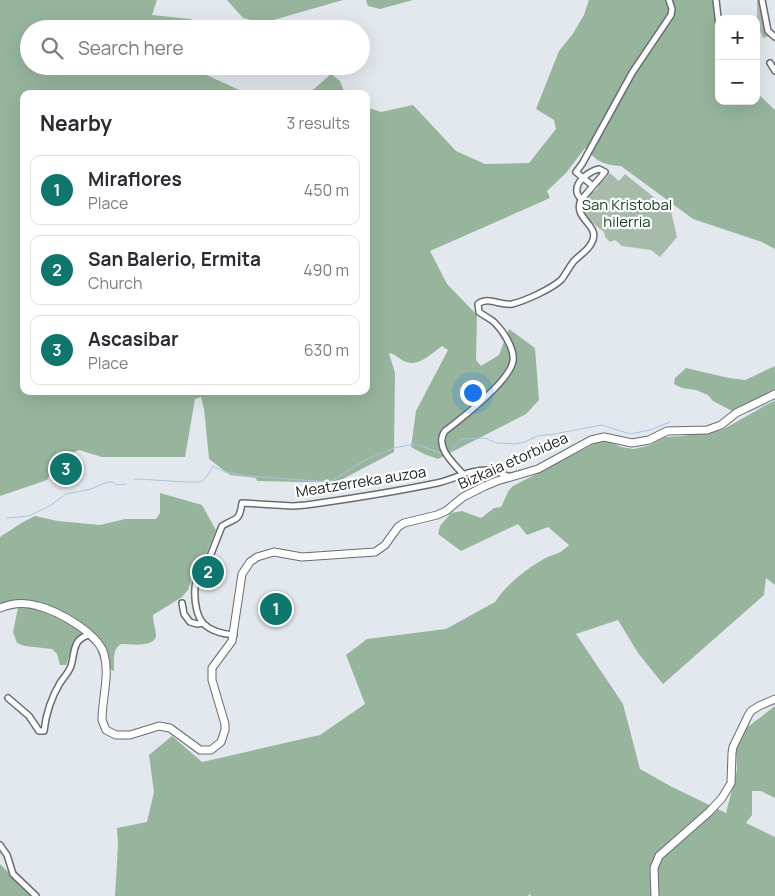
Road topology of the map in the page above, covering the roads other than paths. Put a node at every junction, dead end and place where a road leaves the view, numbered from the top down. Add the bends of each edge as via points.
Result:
1 (669, 0) edge
2 (716, 0) edge
3 (762, 0) edge
4 (718, 15) edge
5 (774, 37) edge
6 (770, 62) dead end
7 (775, 71) edge
8 (582, 178) junction
9 (593, 186) junction
10 (581, 200) junction
11 (775, 394) edge
12 (463, 474) junction
13 (511, 477) junction
14 (182, 603) dead end
15 (0, 608) edge
16 (202, 623) junction
17 (89, 635) junction
18 (234, 635) junction
19 (8, 698) dead end
20 (775, 699) edge
21 (0, 845) edge
22 (36, 896) edge
23 (655, 896) edge

1 - 8 street via 671,15 632,73 576,172
2 - 4 street
3 - 5 street via 768,31
6 - 7 street
8 - 9 street
8 - 9 street via 593,170 605,172
8 - 10 street via 577,186
9 - 10 street
10 - 12 street via 578,206 580,214 593,230 594,237 562,278 544,290 513,303 488,300 478,304 479,312 493,321 504,336 513,362 495,388 442,435 447,455
11 - 13 street, Bizkaia etorbidea via 707,430 667,432 632,443 598,438 538,468
12 - 13 street, Meatzerreka auzoa via 489,470
12 - 16 street, Meatzerreka auzoa via 434,483 306,505 242,503 236,521 222,526 209,559 199,568 195,585
13 - 18 street, Bizkaia etorbidea via 470,493 437,515 404,523 375,552 302,557 274,552 257,557 242,574
14 - 16 street via 190,622
15 - 17 street, Bizkaia etorbidea via 13,603 37,605 62,616
16 - 18 street via 213,630
17 - 18 street, Bizkaia etorbidea via 104,652 106,663 102,708 106,730 122,736 164,726 195,748 206,751 221,742 225,730 212,668
17 - 19 street via 76,643 71,666 48,710 44,731 39,731 33,720
20 - 23 street via 759,706 748,716 733,747 732,777 722,798 659,856 654,868
21 - 22 street via 13,874

